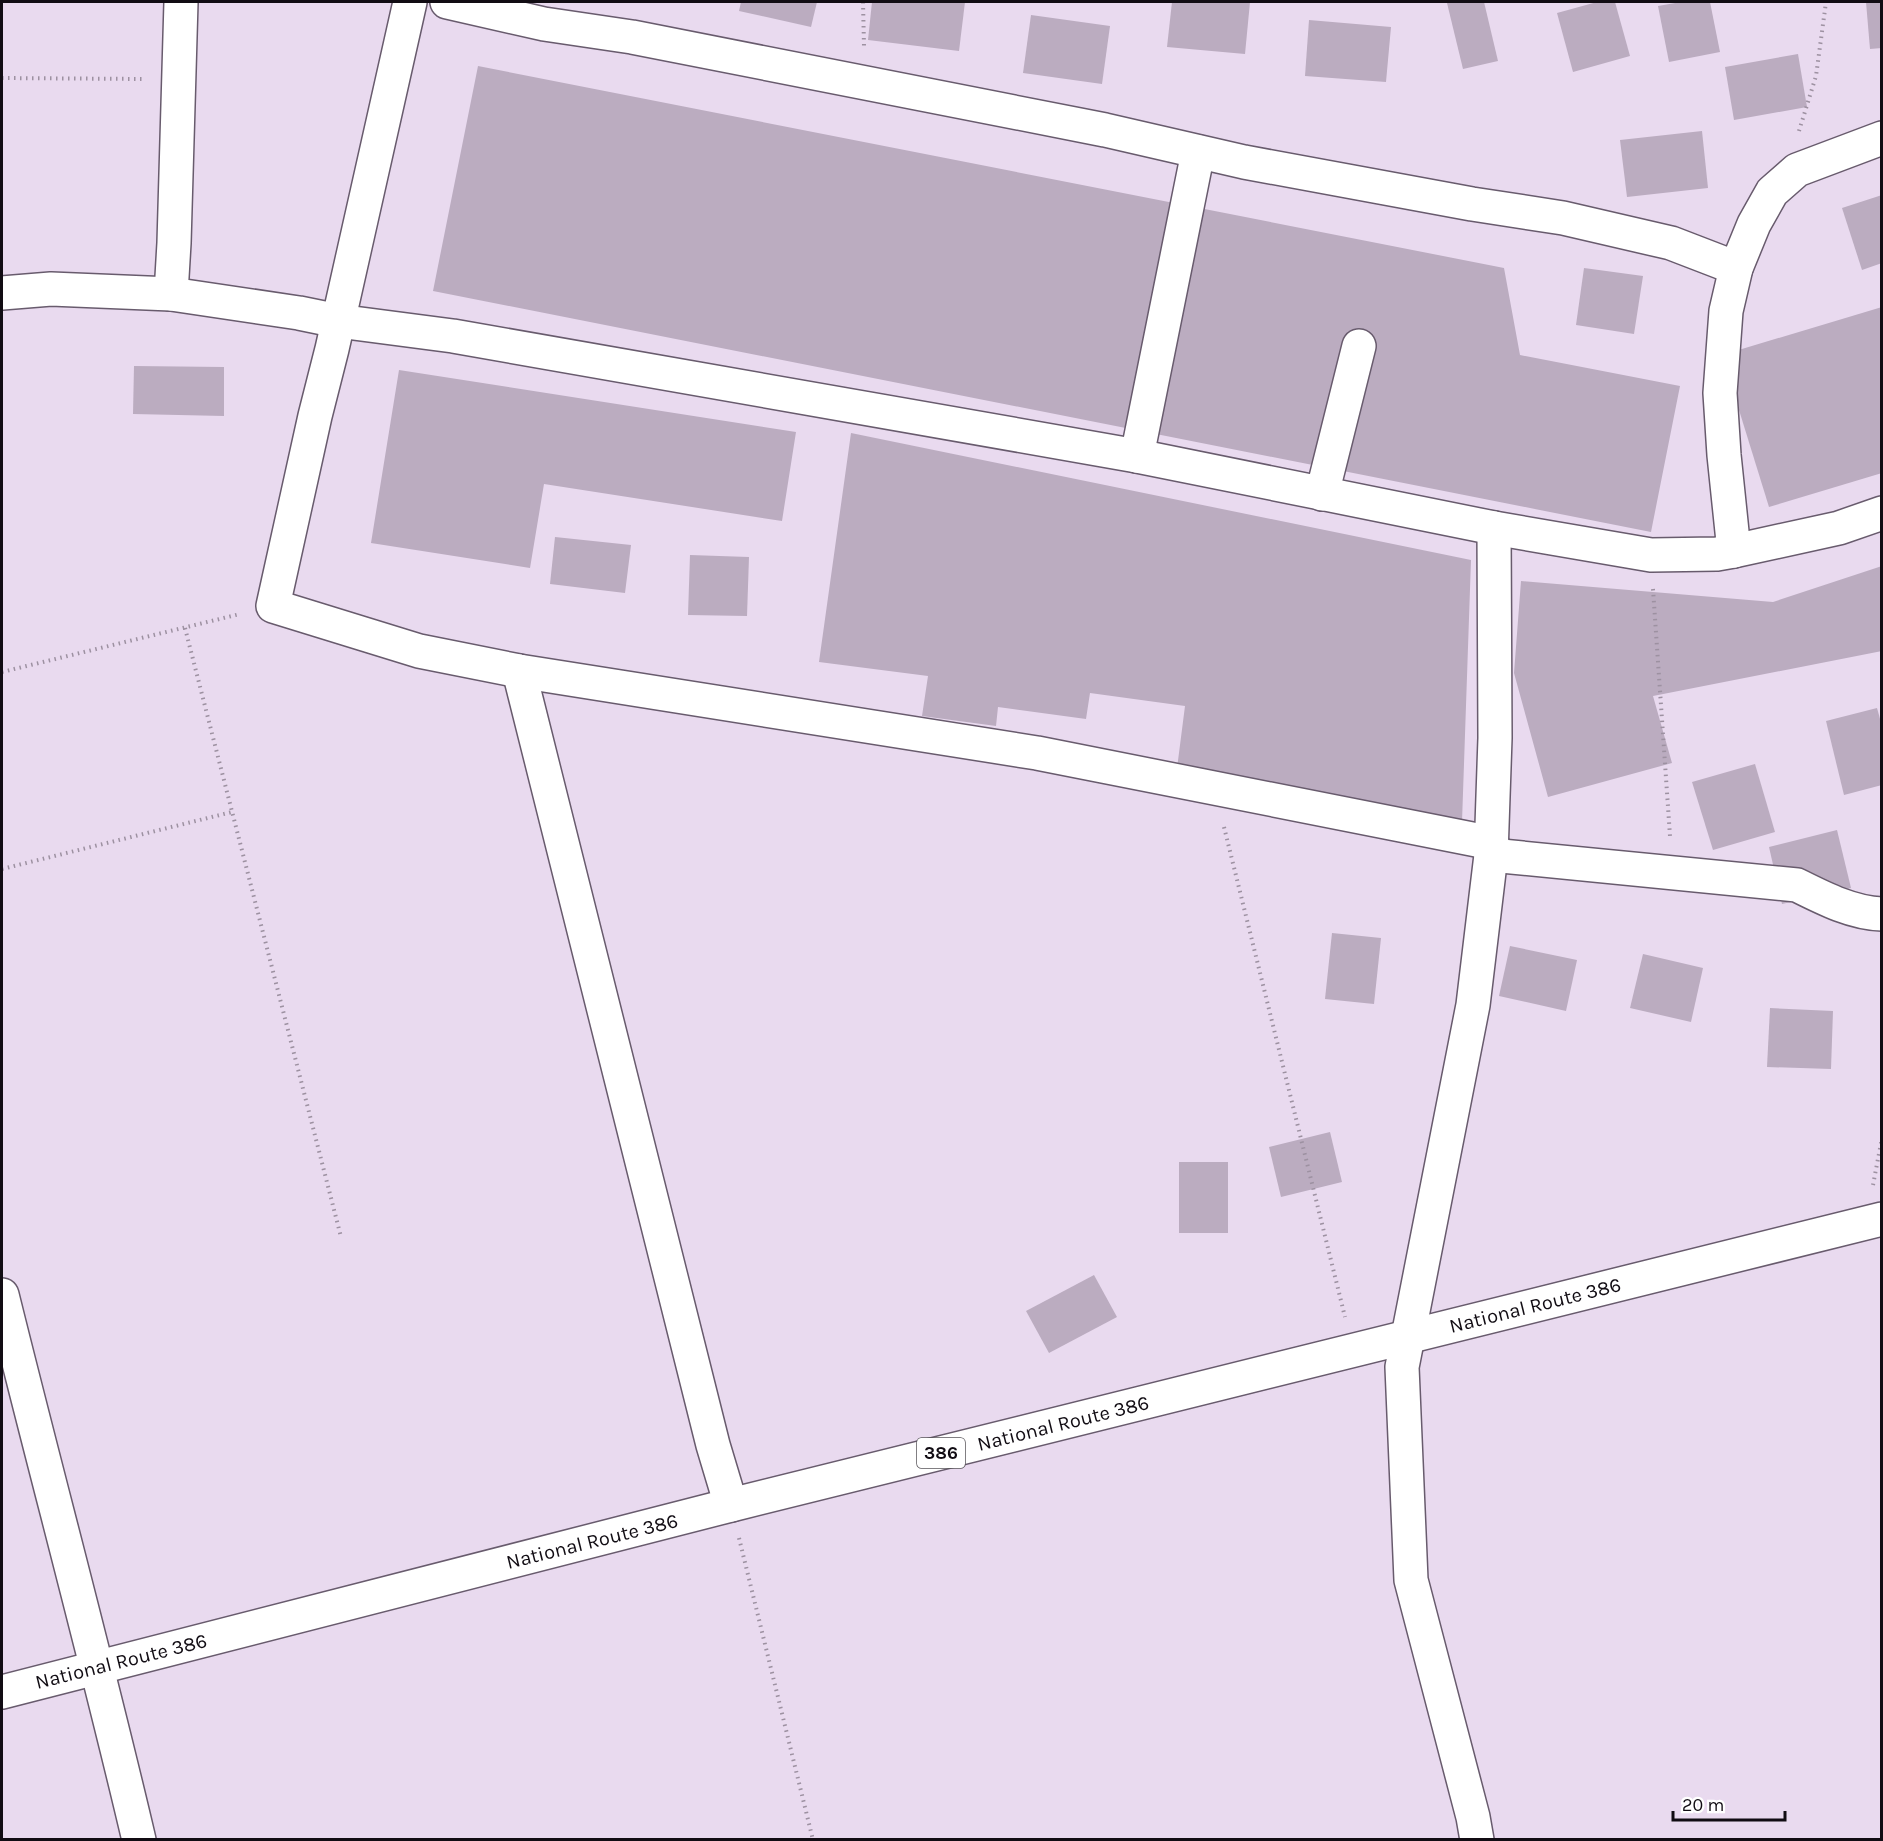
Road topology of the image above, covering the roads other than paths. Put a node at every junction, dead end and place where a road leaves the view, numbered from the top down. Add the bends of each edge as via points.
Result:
1 (181, 2) edge
2 (410, 2) edge
3 (447, 2) edge
4 (1881, 138) edge
5 (1198, 152) junction
6 (1736, 268) junction
7 (2, 292) edge
8 (171, 294) junction
9 (338, 321) junction
10 (1359, 346) dead end
11 (1137, 456) junction
12 (1322, 494) junction
13 (1881, 513) edge
14 (1494, 528) junction
15 (1734, 551) junction
16 (519, 671) junction
17 (1492, 849) junction
18 (1881, 914) edge
19 (1874, 1221) edge
20 (2, 1295) edge
21 (1407, 1336) junction
22 (731, 1505) junction
23 (98, 1667) junction
24 (2, 1692) edge
25 (139, 1839) edge
26 (1477, 1839) edge

1 - 8 main road
2 - 9 main road
3 - 5 main road via 544,24 1105,130
4 - 6 main road via 1797,170 1772,192
5 - 6 main road via 1563,218 1671,243
5 - 11 main road
6 - 15 main road via 1726,311 1720,393
7 - 8 main road
8 - 9 main road
9 - 11 main road via 453,336
9 - 16 main road via 273,606 419,651
10 - 12 main road
11 - 12 main road
12 - 14 main road
13 - 15 main road via 1839,528
14 - 15 main road via 1651,555
14 - 17 main road
16 - 17 main road via 1037,753
16 - 22 main road
17 - 18 main road via 1797,885 1833,903
17 - 21 main road via 1473,1005
19 - 21 main road, National Route 386 / 386
20 - 23 main road
21 - 22 main road, National Route 386 / 386
21 - 26 main road via 1402,1367 1412,1580
22 - 23 main road, National Route 386 / 386
23 - 24 main road, National Route 386 / 386
23 - 25 main road

